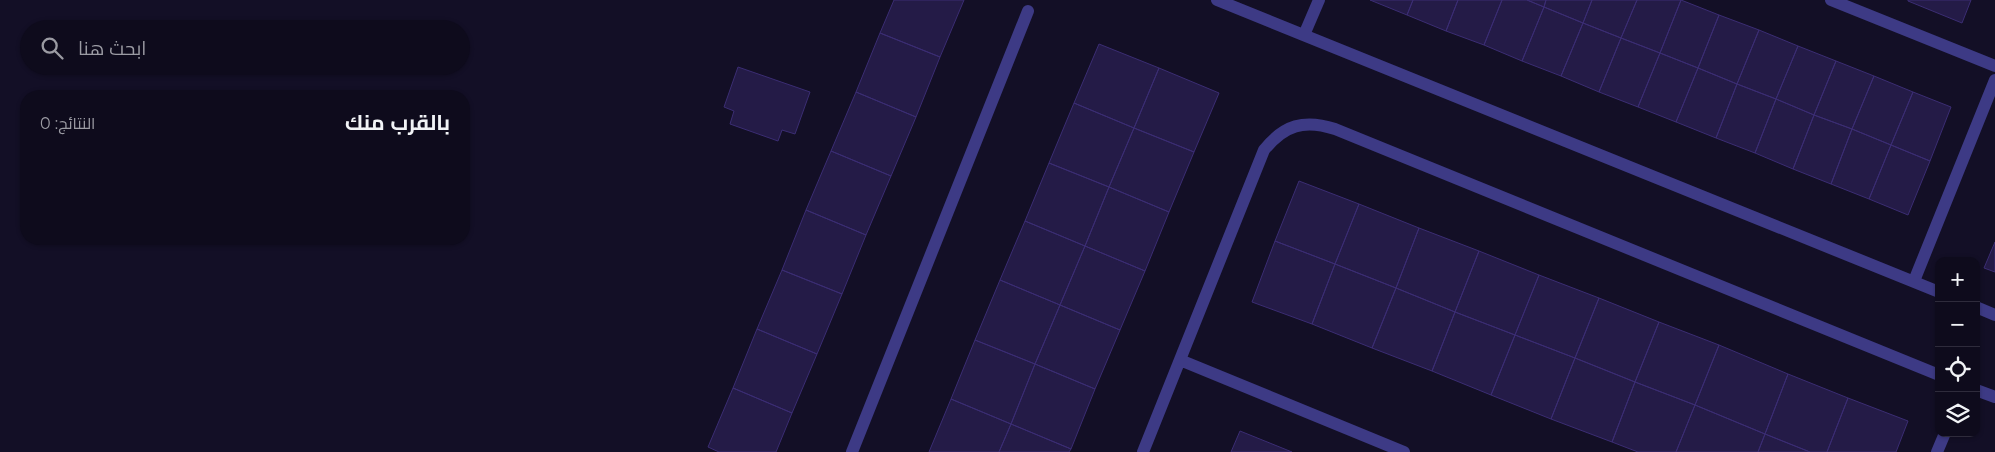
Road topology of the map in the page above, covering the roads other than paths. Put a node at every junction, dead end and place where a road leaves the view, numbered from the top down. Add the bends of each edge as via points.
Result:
1 (1217, 0) edge
2 (1319, 0) edge
3 (1831, 0) edge
4 (1028, 11) dead end
5 (1304, 35) junction
6 (1995, 66) edge
7 (1995, 80) edge
8 (1914, 281) junction
9 (1935, 290) edge
10 (1980, 309) edge
11 (1995, 315) edge
12 (1180, 360) junction
13 (1935, 373) edge
14 (1980, 391) edge
15 (1995, 397) edge
16 (1943, 437) edge
17 (852, 452) edge
18 (1143, 452) edge
19 (1404, 452) edge
20 (1937, 452) edge

1 - 5 street
2 - 5 street
3 - 6 street
4 - 17 street
5 - 8 street
7 - 8 street
8 - 9 street
10 - 11 street
12 - 13 street via 1264,150 1283,131 1309,123 1335,129
12 - 18 street
12 - 19 street
14 - 15 street
16 - 20 street

